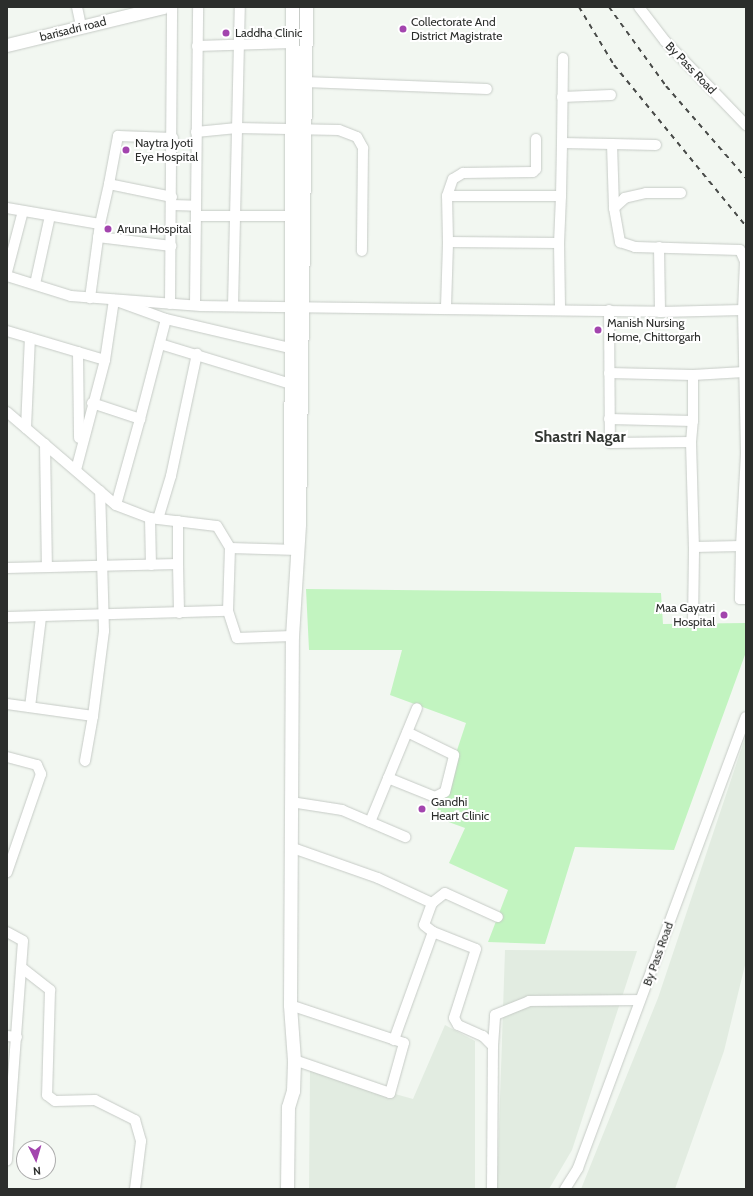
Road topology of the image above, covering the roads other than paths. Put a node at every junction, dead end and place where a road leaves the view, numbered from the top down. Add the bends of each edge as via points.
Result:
1 (77, 7) edge
2 (139, 7) edge
3 (162, 7) edge
4 (172, 7) edge
5 (198, 7) edge
6 (240, 7) edge
7 (292, 7) edge
8 (306, 7) edge
9 (639, 7) edge
10 (75, 24) junction
11 (7, 40) edge
12 (292, 44) junction
13 (239, 45) junction
14 (7, 46) edge
15 (197, 46) junction
16 (563, 58) dead end
17 (305, 82) junction
18 (487, 89) dead end
19 (611, 95) dead end
20 (562, 97) junction
21 (746, 125) edge
22 (238, 128) junction
23 (291, 130) junction
24 (304, 130) junction
25 (196, 132) junction
26 (173, 138) junction
27 (536, 139) dead end
28 (562, 143) junction
29 (612, 144) junction
30 (656, 145) dead end
31 (109, 184) junction
32 (681, 193) dead end
33 (447, 196) junction
34 (561, 196) junction
35 (172, 201) junction
36 (7, 208) edge
37 (614, 208) junction
38 (23, 211) junction
39 (196, 211) junction
40 (50, 216) junction
41 (235, 216) junction
42 (291, 216) junction
43 (100, 224) junction
44 (98, 237) junction
45 (448, 242) junction
46 (559, 243) junction
47 (171, 246) junction
48 (659, 247) junction
49 (362, 251) dead end
50 (7, 272) edge
51 (7, 276) edge
52 (35, 284) junction
53 (90, 298) junction
54 (114, 300) junction
55 (170, 304) junction
56 (195, 305) junction
57 (233, 306) junction
58 (446, 307) junction
59 (290, 308) junction
60 (304, 308) junction
61 (560, 309) junction
62 (609, 310) junction
63 (745, 310) edge
64 (660, 312) junction
65 (166, 319) junction
66 (7, 331) edge
67 (30, 338) junction
68 (160, 344) junction
69 (290, 348) junction
70 (78, 352) junction
71 (197, 354) junction
72 (105, 360) junction
73 (744, 372) junction
74 (609, 373) junction
75 (693, 375) junction
76 (291, 384) junction
77 (92, 403) junction
78 (7, 412) edge
79 (140, 419) junction
80 (610, 419) junction
81 (693, 421) junction
82 (26, 428) junction
83 (691, 442) junction
84 (45, 444) junction
85 (79, 450) junction
86 (746, 454) edge
87 (76, 470) junction
88 (100, 492) junction
89 (116, 505) junction
90 (154, 518) junction
91 (178, 521) junction
92 (740, 546) junction
93 (694, 547) junction
94 (230, 548) junction
95 (294, 550) junction
96 (178, 564) junction
97 (151, 565) junction
98 (102, 566) junction
99 (47, 567) junction
100 (7, 568) edge
101 (746, 599) edge
102 (228, 611) junction
103 (179, 613) junction
104 (104, 616) junction
105 (7, 617) edge
106 (41, 618) junction
107 (693, 622) dead end
108 (292, 636) junction
109 (7, 704) edge
110 (30, 707) junction
111 (417, 708) dead end
112 (93, 716) junction
113 (746, 717) edge
114 (407, 732) junction
115 (7, 757) edge
116 (85, 761) dead end
117 (388, 778) junction
118 (291, 802) junction
119 (370, 822) junction
120 (404, 837) dead end
121 (290, 847) junction
122 (7, 872) edge
123 (432, 903) junction
124 (498, 917) dead end
125 (7, 932) edge
126 (433, 932) junction
127 (22, 968) junction
128 (640, 1000) junction
129 (290, 1005) junction
130 (12, 1036) edge
131 (394, 1040) junction
132 (494, 1046) junction
133 (294, 1060) junction
134 (292, 1091) junction
135 (8, 1155) edge
136 (135, 1189) edge
137 (287, 1189) edge
138 (296, 1189) edge
139 (492, 1189) edge
140 (564, 1189) edge

1 - 10 street
2 - 10 main road, barisadri road
3 - 10 main road, barisadri road
4 - 26 street
5 - 15 street
6 - 13 street
7 - 12 main road
8 - 17 main road
9 - 21 street, By Pass Road via 665,41
10 - 11 main road, barisadri road
10 - 14 main road, barisadri road
12 - 13 street
12 - 23 main road
13 - 15 street
13 - 22 street
15 - 25 street
16 - 20 street
17 - 18 street
17 - 24 main road
19 - 20 street
20 - 28 street
22 - 23 street
22 - 25 street
22 - 41 street
23 - 24 street
23 - 42 main road
24 - 49 street via 339,130 353,134 361,142
24 - 60 main road
25 - 39 street
26 - 31 street via 118,136
26 - 35 street
27 - 33 street via 536,169 533,172 462,173 453,180
28 - 29 street
28 - 34 street
29 - 30 street
29 - 37 street
31 - 35 street
31 - 43 street
32 - 37 street via 646,193 625,198
33 - 34 street
33 - 45 street
34 - 46 street
35 - 39 street
35 - 47 street
36 - 38 street
37 - 48 street via 620,242 635,247
38 - 40 street
38 - 50 street
39 - 41 street
39 - 56 street
40 - 43 street
40 - 52 street
41 - 42 street
41 - 57 street
42 - 59 main road
43 - 44 street
44 - 47 street
44 - 53 street
45 - 46 street
45 - 58 street
46 - 61 street
47 - 55 street
48 - 63 street via 740,250 745,261
48 - 64 street
51 - 52 street
52 - 53 street via 71,296
53 - 54 street
54 - 55 street
54 - 65 street
54 - 72 street
55 - 56 street
56 - 57 street
57 - 59 street
58 - 60 street
58 - 61 street
59 - 60 street
59 - 69 main road
60 - 95 main road
61 - 62 street
62 - 64 street
62 - 74 street
63 - 64 street
63 - 73 street
65 - 68 street
65 - 69 street
66 - 67 street
67 - 70 street
67 - 82 street
68 - 71 street
68 - 79 street
69 - 76 main road
70 - 72 street
70 - 85 street
71 - 76 street
71 - 90 street
72 - 77 street
73 - 75 street
73 - 86 street
74 - 75 street
74 - 80 street
75 - 81 street
76 - 95 main road
77 - 79 street
77 - 85 street
78 - 82 street
79 - 89 street
80 - 81 street
80 - 83 street via 610,443
81 - 83 street
82 - 84 street
83 - 93 street
84 - 87 street
84 - 99 street
85 - 87 street
86 - 92 street
87 - 88 street
88 - 89 street
88 - 98 street
89 - 90 street
90 - 91 street
90 - 97 street
91 - 94 street via 216,526
91 - 96 street
92 - 93 street
92 - 101 street via 740,599
93 - 107 street
94 - 95 street
94 - 102 street
95 - 108 main road
96 - 97 street
96 - 103 street
97 - 98 street
98 - 99 street
98 - 104 street
99 - 100 street
102 - 103 street
102 - 108 street via 237,638
103 - 104 street
104 - 106 street
104 - 112 street
105 - 106 street
106 - 110 street
108 - 118 main road
109 - 110 street
110 - 112 street
111 - 114 street
112 - 116 street
113 - 128 street, By Pass Road
114 - 117 street
114 - 117 street via 454,755 445,792 438,797 430,796
115 - 122 street via 36,765 40,774
117 - 119 street
118 - 119 street via 342,810
118 - 121 main road
119 - 120 street
121 - 123 street via 378,878
121 - 129 main road
123 - 124 street via 445,893
123 - 126 street via 424,925
125 - 127 street via 23,939
126 - 131 street
126 - 132 street via 476,949 455,1021 483,1036
127 - 130 street
127 - 136 street via 50,990 47,1095 55,1101 95,1100 135,1120 141,1141
128 - 132 street via 529,1001 495,1015
128 - 140 street, By Pass Road via 578,1168
129 - 131 street
129 - 133 main road
130 - 135 street
131 - 133 street via 404,1043 390,1093
132 - 139 street
133 - 134 main road
134 - 137 main road via 288,1106
134 - 138 main road via 296,1102

